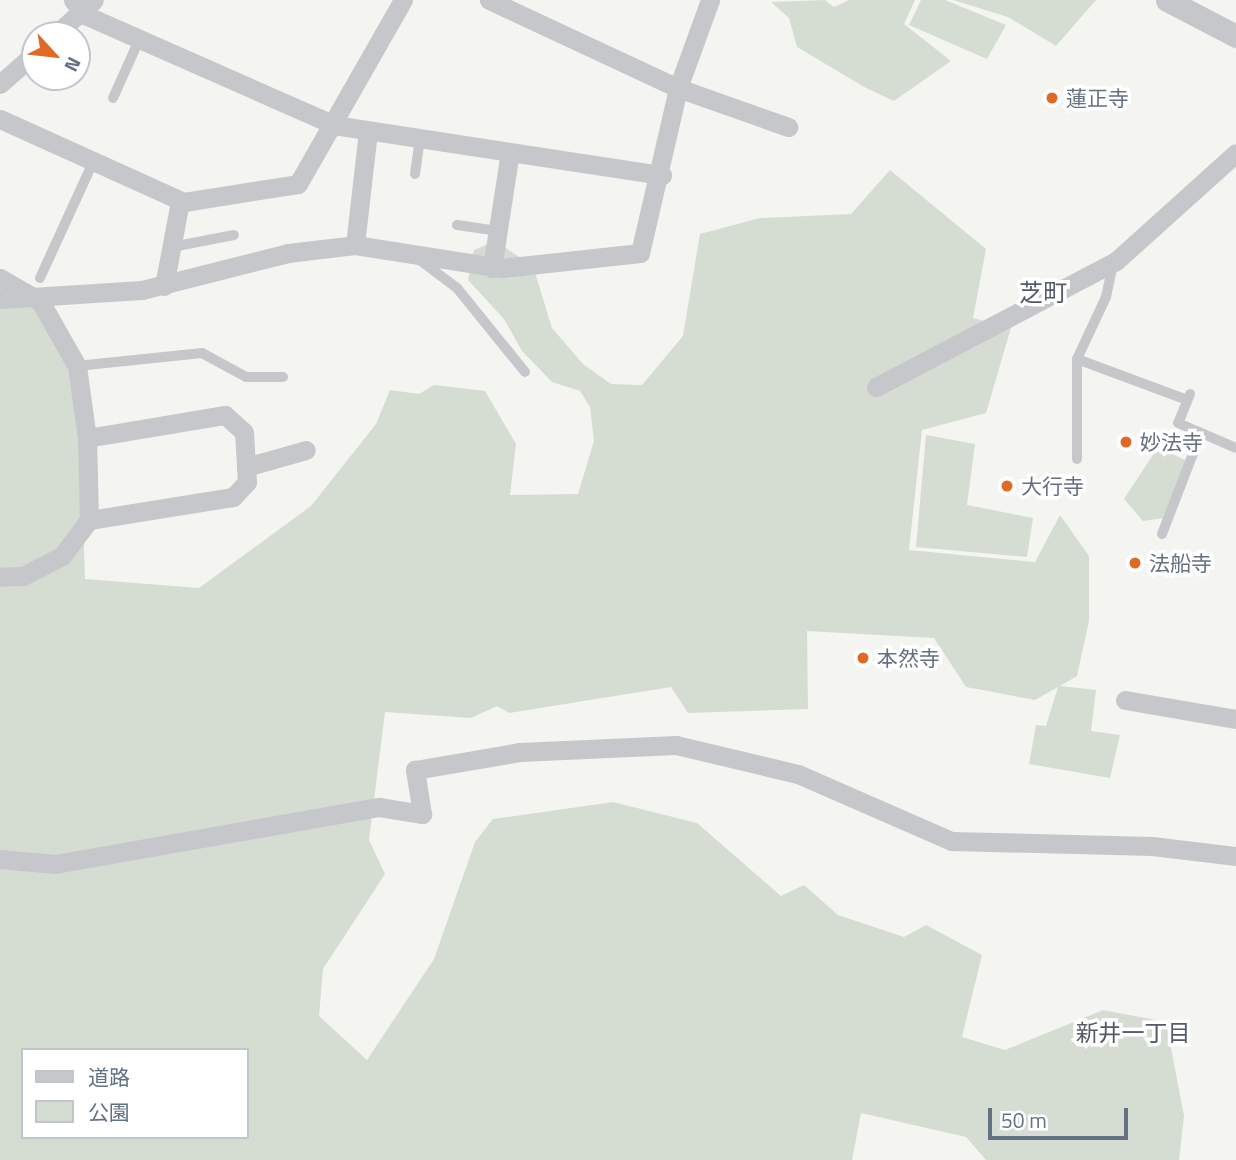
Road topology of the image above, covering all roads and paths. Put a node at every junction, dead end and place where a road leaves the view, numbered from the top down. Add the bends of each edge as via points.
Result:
1 (403, 0) edge
2 (489, 0) edge
3 (710, 0) edge
4 (1167, 0) edge
5 (82, 4) edge
6 (67, 21) edge
7 (1236, 36) edge
8 (140, 38) junction
9 (21, 65) edge
10 (0, 84) edge
11 (678, 88) junction
12 (113, 99) dead end
13 (0, 119) edge
14 (334, 125) junction
15 (788, 127) dead end
16 (368, 131) junction
17 (420, 139) junction
18 (510, 152) junction
19 (1236, 153) edge
20 (93, 162) junction
21 (415, 174) dead end
22 (662, 175) junction
23 (180, 201) junction
24 (457, 225) dead end
25 (498, 230) junction
26 (234, 235) dead end
27 (355, 245) junction
28 (172, 247) junction
29 (412, 252) junction
30 (1113, 262) junction
31 (492, 268) junction
32 (0, 278) edge
33 (40, 278) dead end
34 (164, 286) junction
35 (0, 299) edge
36 (40, 301) junction
37 (1077, 359) junction
38 (76, 366) junction
39 (525, 372) dead end
40 (283, 377) dead end
41 (876, 387) dead end
42 (1201, 433) junction
43 (87, 438) junction
44 (1236, 448) edge
45 (306, 450) dead end
46 (1077, 459) dead end
47 (246, 467) junction
48 (89, 520) junction
49 (1162, 534) dead end
50 (0, 577) edge
51 (1125, 700) dead end
52 (1236, 719) edge
53 (1236, 856) edge
54 (0, 859) edge

1 - 14 street
2 - 11 street
3 - 11 street
4 - 7 street
5 - 6 street
5 - 8 street
8 - 12 lane
8 - 14 street
9 - 10 street
11 - 15 street
11 - 22 street
13 - 20 street
14 - 16 street
14 - 23 street via 298,184
16 - 17 street
16 - 27 street
17 - 18 street
17 - 21 lane
18 - 22 street
18 - 25 street
19 - 30 street
20 - 23 street
20 - 33 lane
22 - 31 street via 640,253
23 - 28 street
24 - 25 lane
25 - 31 street
26 - 28 lane
27 - 29 street
27 - 34 street via 288,253
28 - 34 street
29 - 31 street
29 - 39 lane via 457,288
30 - 37 lane via 1107,297
30 - 41 street
32 - 36 street
34 - 36 street
35 - 36 street
36 - 38 street
37 - 42 lane via 1188,397 1178,423
37 - 46 lane
38 - 40 lane via 202,353 246,377
38 - 43 street
42 - 44 lane
42 - 49 lane
43 - 47 street via 225,415 244,432
43 - 48 street
45 - 47 street
47 - 48 street via 247,482 233,497
48 - 50 street via 62,556 23,576
51 - 52 street
53 - 54 street via 1152,846 951,841 798,774 676,745 520,752 415,770 422,814 379,807 55,864

